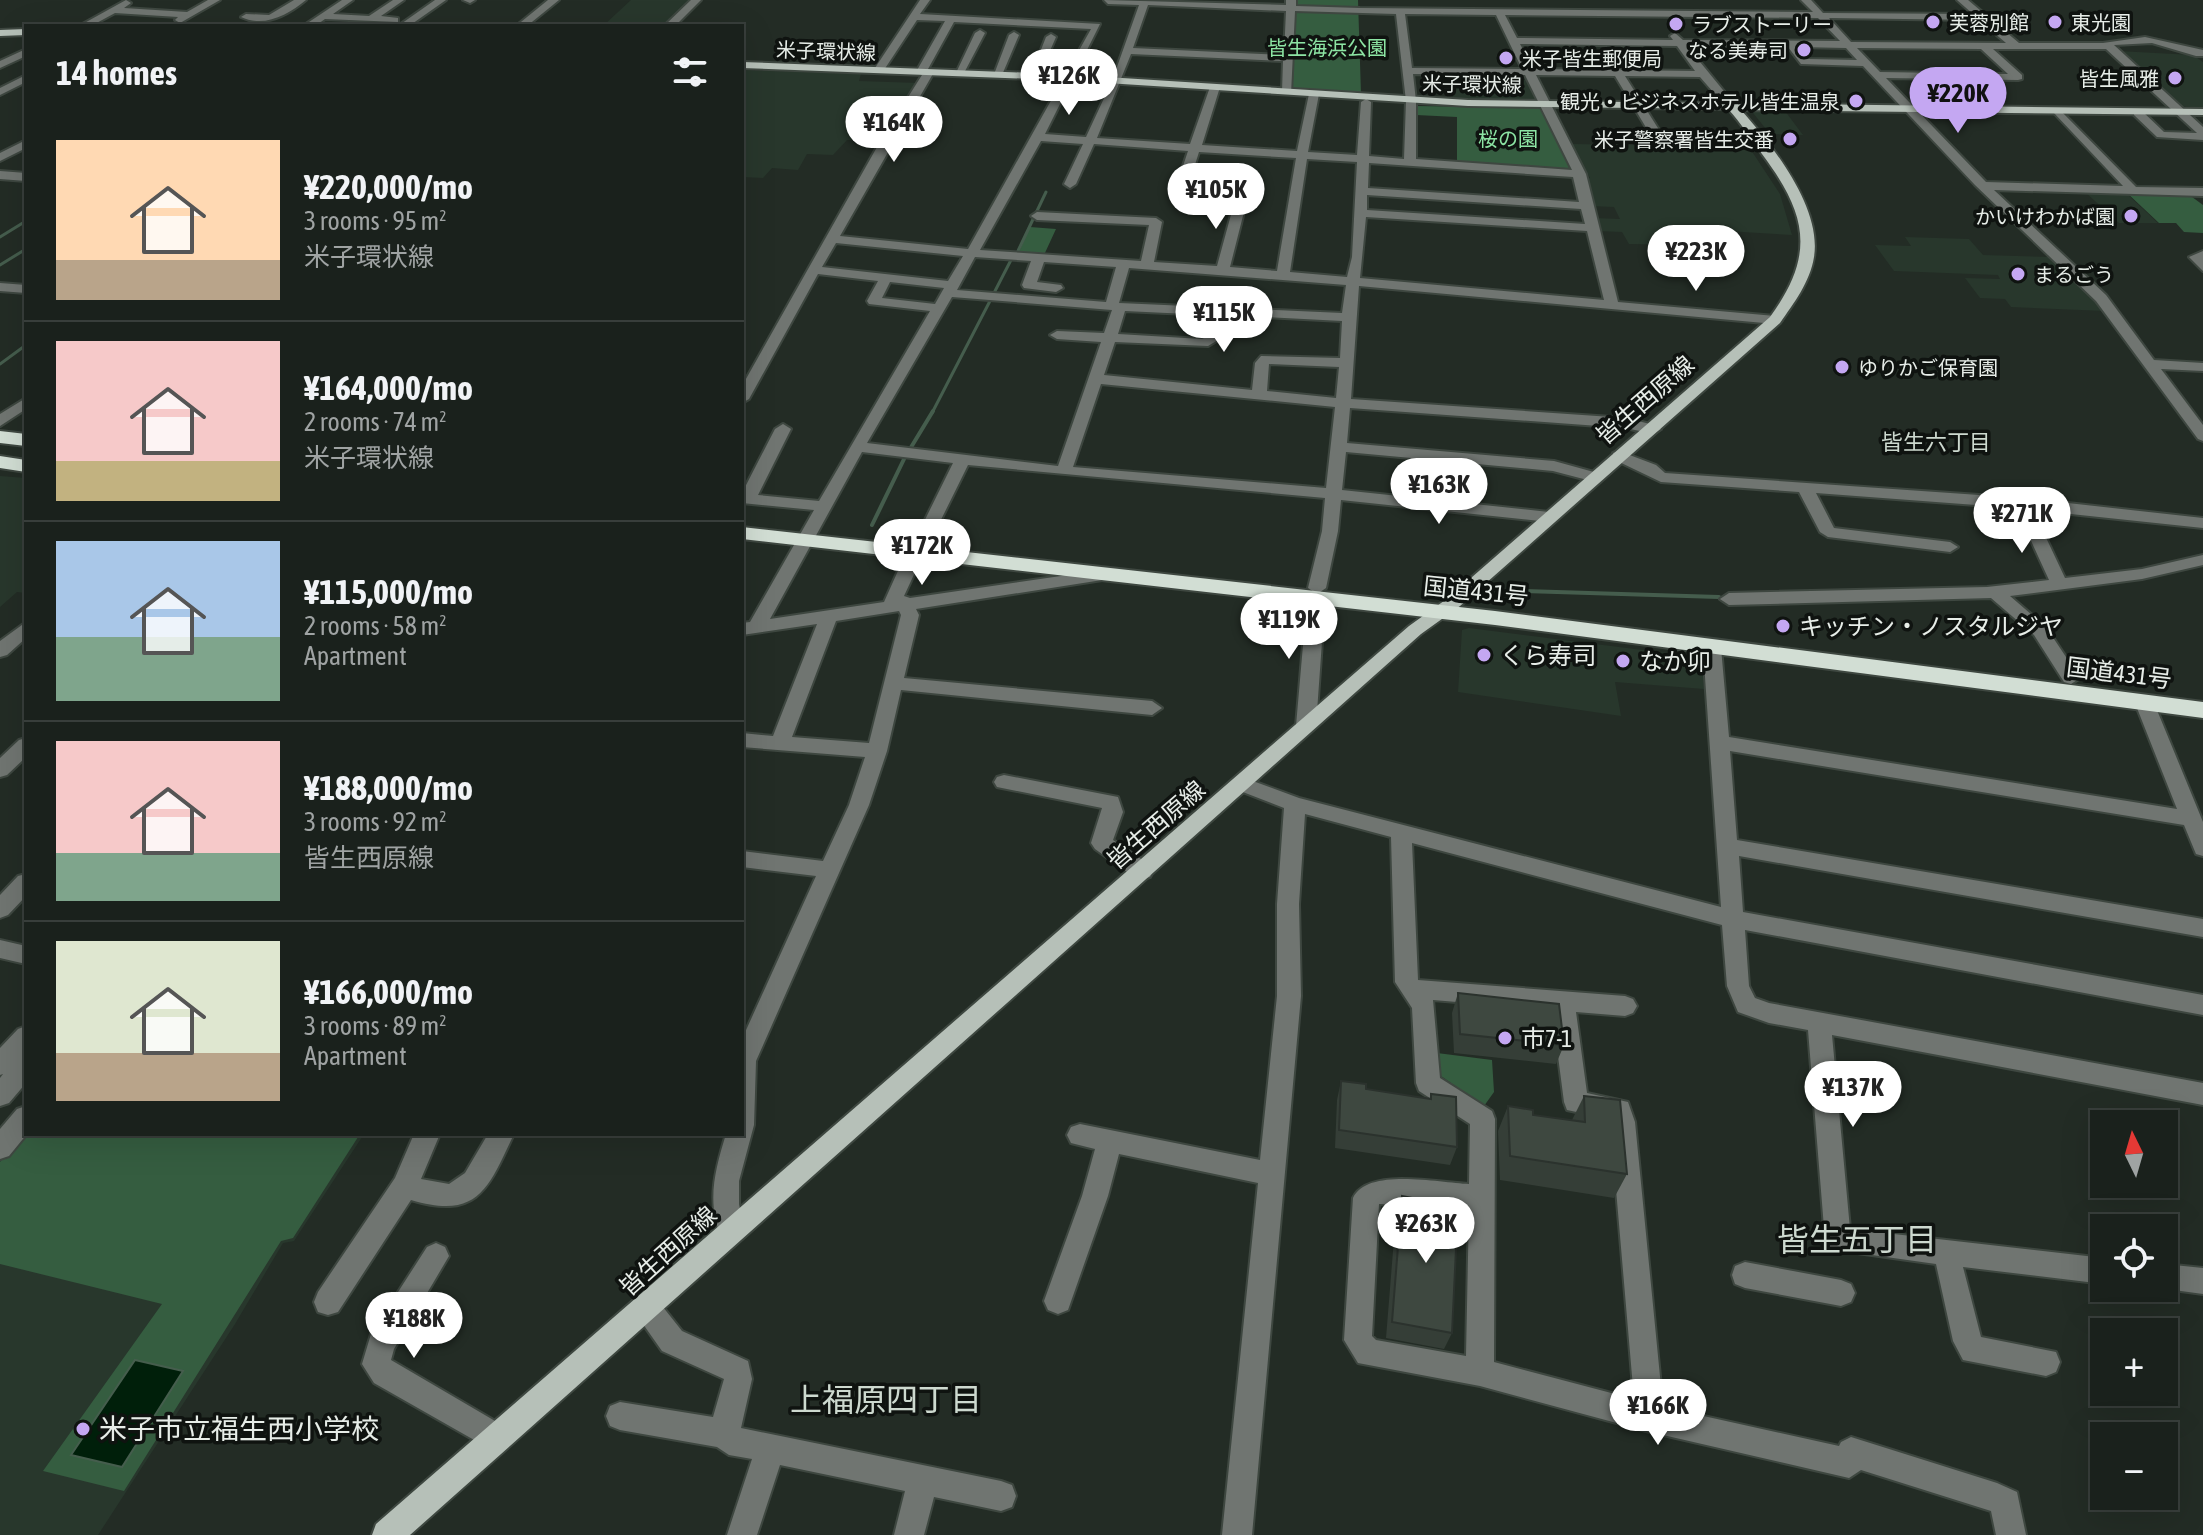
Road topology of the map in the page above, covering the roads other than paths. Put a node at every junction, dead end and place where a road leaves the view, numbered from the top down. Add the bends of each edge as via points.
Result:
1 (131, 0) edge
2 (215, 0) edge
3 (301, 0) edge
4 (348, 0) edge
5 (399, 0) edge
6 (441, 0) edge
7 (554, 0) edge
8 (696, 0) edge
9 (925, 0) edge
10 (1496, 0) edge
11 (1571, 0) edge
12 (1650, 0) edge
13 (1729, 0) edge
14 (1806, 0) edge
15 (1885, 0) edge
16 (1962, 0) edge
17 (1108, 1) edge
18 (1144, 3) junction
19 (1291, 4) edge
20 (266, 6) dead end
21 (114, 10) junction
22 (1400, 11) junction
23 (1501, 12) junction
24 (1659, 14) junction
25 (1741, 14) junction
26 (190, 15) junction
27 (1820, 15) junction
28 (322, 16) junction
29 (1902, 16) junction
30 (914, 17) junction
31 (1982, 17) junction
32 (371, 19) junction
33 (951, 19) junction
34 (399, 23) edge
35 (88, 24) edge
36 (173, 24) edge
37 (311, 24) edge
38 (524, 24) edge
39 (671, 24) edge
40 (1056, 24) junction
41 (1749, 24) dead end
42 (1097, 26) junction
43 (1912, 26) dead end
44 (1589, 27) junction
45 (905, 30) junction
46 (24, 32) edge
47 (0, 33) edge
48 (968, 33) junction
49 (1757, 34) dead end
50 (1027, 36) dead end
51 (1039, 36) dead end
52 (1922, 36) dead end
53 (1051, 37) junction
54 (1514, 41) junction
55 (1681, 43) junction
56 (1765, 43) junction
57 (1791, 44) junction
58 (1848, 44) junction
59 (1932, 46) junction
60 (1984, 46) junction
61 (2016, 46) junction
62 (2109, 46) junction
63 (1128, 51) junction
64 (24, 53) edge
65 (2203, 53) edge
66 (1290, 58) junction
67 (1866, 63) junction
68 (0, 65) edge
69 (744, 65) edge
70 (878, 71) junction
71 (1407, 71) junction
72 (925, 72) junction
73 (1530, 72) junction
74 (959, 73) junction
75 (1618, 73) junction
76 (1703, 74) junction
77 (997, 75) junction
78 (1879, 75) junction
79 (1034, 76) junction
80 (1071, 78) junction
81 (24, 79) edge
82 (1117, 81) junction
83 (1215, 87) junction
84 (24, 89) edge
85 (4, 90) edge
86 (1287, 92) junction
87 (1314, 94) junction
88 (1411, 101) junction
89 (1366, 102) dead end
90 (1547, 104) junction
91 (1638, 105) junction
92 (1731, 106) junction
93 (1908, 108) junction
94 (2058, 111) junction
95 (2183, 112) junction
96 (2203, 112) edge
97 (2138, 113) junction
98 (2202, 131) edge
99 (1037, 137) junction
100 (1089, 141) junction
101 (24, 144) edge
102 (1662, 144) dead end
103 (1195, 149) junction
104 (1300, 156) junction
105 (0, 158) edge
106 (1362, 161) junction
107 (1410, 163) junction
108 (0, 175) edge
109 (1578, 175) junction
110 (24, 177) edge
111 (1070, 184) dead end
112 (1984, 186) junction
113 (1181, 190) dead end
114 (2133, 190) junction
115 (1360, 191) junction
116 (2203, 192) edge
117 (1241, 200) dead end
118 (1586, 206) junction
119 (1359, 213) junction
120 (1037, 216) dead end
121 (1592, 228) junction
122 (832, 239) junction
123 (971, 253) junction
124 (2203, 255) edge
125 (1039, 257) junction
126 (1124, 263) junction
127 (1147, 264) junction
128 (2203, 267) edge
129 (814, 270) junction
130 (1223, 270) junction
131 (1283, 275) junction
132 (886, 278) junction
133 (1353, 281) junction
134 (0, 287) edge
135 (24, 289) edge
136 (949, 289) junction
137 (1116, 301) junction
138 (1612, 304) junction
139 (938, 308) junction
140 (1217, 311) junction
141 (1350, 317) junction
142 (1775, 320) junction
143 (1057, 335) dead end
144 (1110, 340) junction
145 (1347, 363) junction
146 (2150, 364) junction
147 (2203, 367) edge
148 (1096, 379) junction
149 (744, 395) edge
150 (1259, 395) junction
151 (24, 403) edge
152 (1341, 403) junction
153 (0, 421) edge
154 (783, 429) dead end
155 (1653, 429) junction
156 (2203, 436) edge
157 (0, 437) edge
158 (24, 440) edge
159 (857, 447) junction
160 (1338, 447) junction
161 (1619, 456) junction
162 (963, 459) junction
163 (0, 462) edge
164 (24, 466) edge
165 (1064, 471) junction
166 (1595, 477) junction
167 (1806, 489) junction
168 (1334, 494) junction
169 (2022, 503) junction
170 (744, 505) edge
171 (823, 506) junction
172 (1549, 517) junction
173 (2203, 523) edge
174 (744, 533) edge
175 (808, 533) junction
176 (919, 546) junction
177 (1950, 547) dead end
178 (2203, 560) edge
179 (1109, 574) junction
180 (2060, 584) junction
181 (1995, 592) junction
182 (1317, 594) junction
183 (1729, 599) dead end
184 (898, 603) junction
185 (1446, 607) junction
186 (829, 616) junction
187 (749, 628) edge
188 (1712, 648) junction
189 (2071, 678) junction
190 (895, 683) junction
191 (2203, 695) edge
192 (2145, 703) junction
193 (1152, 708) dead end
194 (2203, 710) edge
195 (1306, 726) junction
196 (744, 740) edge
197 (1719, 742) junction
198 (780, 743) junction
199 (24, 747) edge
200 (877, 751) junction
201 (0, 770) edge
202 (1004, 782) dead end
203 (1242, 784) junction
204 (1295, 804) junction
205 (2191, 819) junction
206 (1401, 833) junction
207 (1728, 846) junction
208 (2203, 848) edge
209 (744, 859) edge
210 (832, 870) junction
211 (1142, 871) junction
212 (24, 884) edge
213 (0, 909) edge
214 (1733, 919) junction
215 (2203, 928) edge
216 (0, 949) edge
217 (24, 955) edge
218 (1411, 989) junction
219 (1563, 1001) junction
220 (2203, 1005) edge
221 (1625, 1006) dead end
222 (1819, 1022) junction
223 (24, 1038) edge
224 (744, 1061) edge
225 (0, 1065) edge
226 (24, 1068) edge
227 (2203, 1094) edge
228 (0, 1095) edge
229 (24, 1119) edge
230 (1080, 1135) dead end
231 (426, 1136) edge
232 (500, 1136) edge
233 (738, 1136) edge
234 (1109, 1143) junction
235 (0, 1148) edge
236 (1274, 1175) junction
237 (405, 1186) junction
238 (1482, 1197) junction
239 (731, 1230) junction
240 (1947, 1255) junction
241 (436, 1256) dead end
242 (2090, 1270) edge
243 (1745, 1275) dead end
244 (2178, 1278) edge
245 (2203, 1281) edge
246 (1841, 1293) dead end
247 (1058, 1301) dead end
248 (328, 1302) dead end
249 (645, 1307) junction
250 (2046, 1362) dead end
251 (1480, 1372) junction
252 (620, 1416) dead end
253 (1650, 1418) junction
254 (726, 1434) junction
255 (497, 1438) junction
256 (770, 1449) junction
257 (923, 1480) junction
258 (1001, 1496) dead end
259 (387, 1535) edge
260 (742, 1535) edge
261 (909, 1535) edge
262 (1237, 1535) edge
263 (2011, 1535) edge

1 - 21 street
2 - 26 street
3 - 20 street via 271,18 243,20
4 - 28 street
5 - 32 street
6 - 34 street
7 - 38 street
8 - 39 street
9 - 30 street
10 - 23 street
11 - 44 street
12 - 24 street
13 - 25 street
14 - 27 street
15 - 29 street
16 - 31 street
17 - 18 street
17 - 42 street
18 - 19 street
18 - 63 street
19 - 22 street
19 - 66 street
21 - 26 street
21 - 35 street
22 - 23 street
22 - 71 street
23 - 44 street
23 - 54 street
24 - 25 street
24 - 44 street
24 - 55 street
25 - 27 street
25 - 41 street
26 - 36 street
27 - 29 street
27 - 58 street
28 - 32 street
28 - 37 street
29 - 31 street
29 - 43 street
30 - 33 street
30 - 45 street
31 - 61 street
32 - 34 street
33 - 40 street
33 - 48 street
40 - 42 street
40 - 53 street
42 - 80 street
44 - 54 street
44 - 55 street
44 - 75 street
45 - 48 street
45 - 70 street
46 - 47 main road
48 - 50 street
48 - 72 street
48 - 74 street
48 - 77 street
49 - 56 street
51 - 53 street
52 - 59 street
53 - 79 street
54 - 73 street
55 - 56 street
55 - 76 street
56 - 57 street
57 - 58 street
57 - 67 street via 1805,62
58 - 59 street
58 - 67 street
59 - 60 street
60 - 61 street
60 - 78 street via 2018,77
61 - 62 street
62 - 65 street via 2158,42 2182,52
62 - 95 street
63 - 66 street
63 - 82 street
64 - 68 street
66 - 86 street
67 - 78 street
69 - 70 main road, 米子環状線
70 - 72 main road, 米子環状線
71 - 73 street
71 - 88 street
72 - 74 main road, 米子環状線
72 - 122 street
73 - 75 street
73 - 90 street
74 - 77 main road, 米子環状線
75 - 76 street
75 - 91 street
76 - 92 street
77 - 79 main road, 米子環状線
78 - 93 street
79 - 80 main road, 米子環状線
80 - 82 main road, 米子環状線
80 - 99 street
81 - 85 street
82 - 83 main road, 米子環状線
82 - 100 street
83 - 86 main road, 米子環状線
83 - 103 street
84 - 85 street
86 - 87 main road, 米子環状線
87 - 88 main road, 米子環状線
87 - 104 street
88 - 90 main road, 米子環状線
88 - 107 street
89 - 106 street
90 - 91 main road, 米子環状線
90 - 109 street
91 - 92 main road, 米子環状線
91 - 102 street
92 - 93 main road, 米子環状線
92 - 142 main road, 皆生西原線 via 1791,184 1808,222 1810,247 1803,277
93 - 94 main road, 米子環状線
93 - 112 street
94 - 97 main road, 米子環状線
94 - 114 street
95 - 96 main road, 米子環状線
95 - 97 main road, 米子環状線
95 - 98 street
97 - 98 street via 2161,135
99 - 100 street
99 - 123 street
100 - 103 street
100 - 111 street
101 - 105 street
103 - 104 street
103 - 113 street
104 - 106 street
104 - 131 street
106 - 107 street
106 - 115 street
107 - 109 street
108 - 110 street
109 - 118 street
112 - 114 street
112 - 146 street via 2102,299
114 - 116 street
115 - 118 street
115 - 119 street
117 - 130 street
118 - 121 street
119 - 121 street
119 - 133 street
120 - 127 street via 1156,222
121 - 138 street
122 - 123 street
122 - 129 street
123 - 125 street
123 - 136 street
124 - 128 street via 2195,257
125 - 126 street
125 - 137 street via 1031,286
126 - 127 street
126 - 137 street
127 - 130 street
129 - 132 street
129 - 149 street
130 - 131 street
131 - 133 street
132 - 136 street
132 - 139 street via 874,301
133 - 138 street
133 - 141 street
134 - 135 street
136 - 137 street
136 - 139 street
137 - 140 street
137 - 144 street
138 - 142 street
139 - 159 street
140 - 141 street
140 - 144 street via 1207,343
141 - 145 street
142 - 155 main road, 皆生西原線
143 - 144 street
144 - 148 street
145 - 150 street via 1266,359
145 - 152 street
146 - 147 street
146 - 156 street
148 - 150 street
148 - 165 street
150 - 152 street
151 - 153 street
152 - 155 street
152 - 160 street
154 - 170 street
155 - 161 main road, 皆生西原線
157 - 158 highway
159 - 162 street
159 - 171 street
160 - 166 street via 1554,466
160 - 168 street
161 - 166 main road, 皆生西原線
161 - 167 street via 1661,477
162 - 165 street
162 - 176 street
163 - 164 highway
165 - 168 street
166 - 172 main road, 皆生西原線
167 - 169 street
167 - 177 street via 1825,530 1833,534
168 - 172 street
168 - 182 street
169 - 173 street
169 - 180 street
170 - 171 street
170 - 175 highway, 国道431号
171 - 175 street
172 - 185 main road, 皆生西原線
174 - 175 highway, 国道431号
175 - 176 highway, 国道431号
175 - 187 street
176 - 179 highway, 国道431号
176 - 182 highway, 国道431号
176 - 184 street
178 - 180 street
179 - 182 highway, 国道431号
179 - 184 street
180 - 181 street
181 - 183 street
181 - 189 street via 2040,631
182 - 185 highway, 国道431号
182 - 195 street
184 - 186 street
184 - 190 street via 910,615
185 - 188 highway, 国道431号
185 - 189 highway, 国道431号
185 - 195 main road, 皆生西原線
186 - 187 street
186 - 198 street
188 - 192 highway, 国道431号
188 - 197 street
189 - 191 highway, 国道431号
190 - 193 street
190 - 200 street
192 - 194 highway, 国道431号
192 - 205 street
195 - 203 main road, 皆生西原線
196 - 198 street
197 - 205 street
197 - 207 street
198 - 200 street
199 - 201 street
200 - 210 street
202 - 211 street via 1111,802 1113,812 1102,843
203 - 204 street
203 - 211 main road, 皆生西原線
204 - 206 street
204 - 236 street via 1289,996
205 - 208 street
206 - 214 street
206 - 218 street via 1406,982
207 - 214 street
207 - 215 street
209 - 210 street
210 - 224 street
211 - 239 main road, 皆生西原線
212 - 213 street
214 - 220 street
214 - 222 street via 1738,986 1746,1005
216 - 217 street
218 - 219 street
218 - 238 street via 1424,1005 1428,1083 1483,1119
219 - 221 street
219 - 253 street via 1576,1102 1613,1108 1621,1115
222 - 227 street
222 - 240 street via 1838,1240
223 - 225 street
226 - 228 street
229 - 235 street
230 - 234 street
231 - 237 street
232 - 237 street via 462,1194
233 - 239 street via 724,1185 723,1207
234 - 236 street
234 - 247 street
236 - 262 street
237 - 248 street
238 - 251 street
238 - 251 street via 1377,1191 1366,1198 1358,1340 1368,1353
239 - 249 main road, 皆生西原線
240 - 242 street
240 - 250 street via 1973,1350
241 - 255 street via 381,1344 376,1364
243 - 246 street
244 - 245 street
249 - 254 street via 672,1341 738,1371
249 - 255 main road, 皆生西原線
251 - 253 street
252 - 254 street
253 - 263 street via 1850,1458 1997,1498 2006,1503
254 - 256 street via 736,1443
255 - 259 main road, 皆生西原線
256 - 257 street
256 - 260 street
257 - 258 street
257 - 261 street

